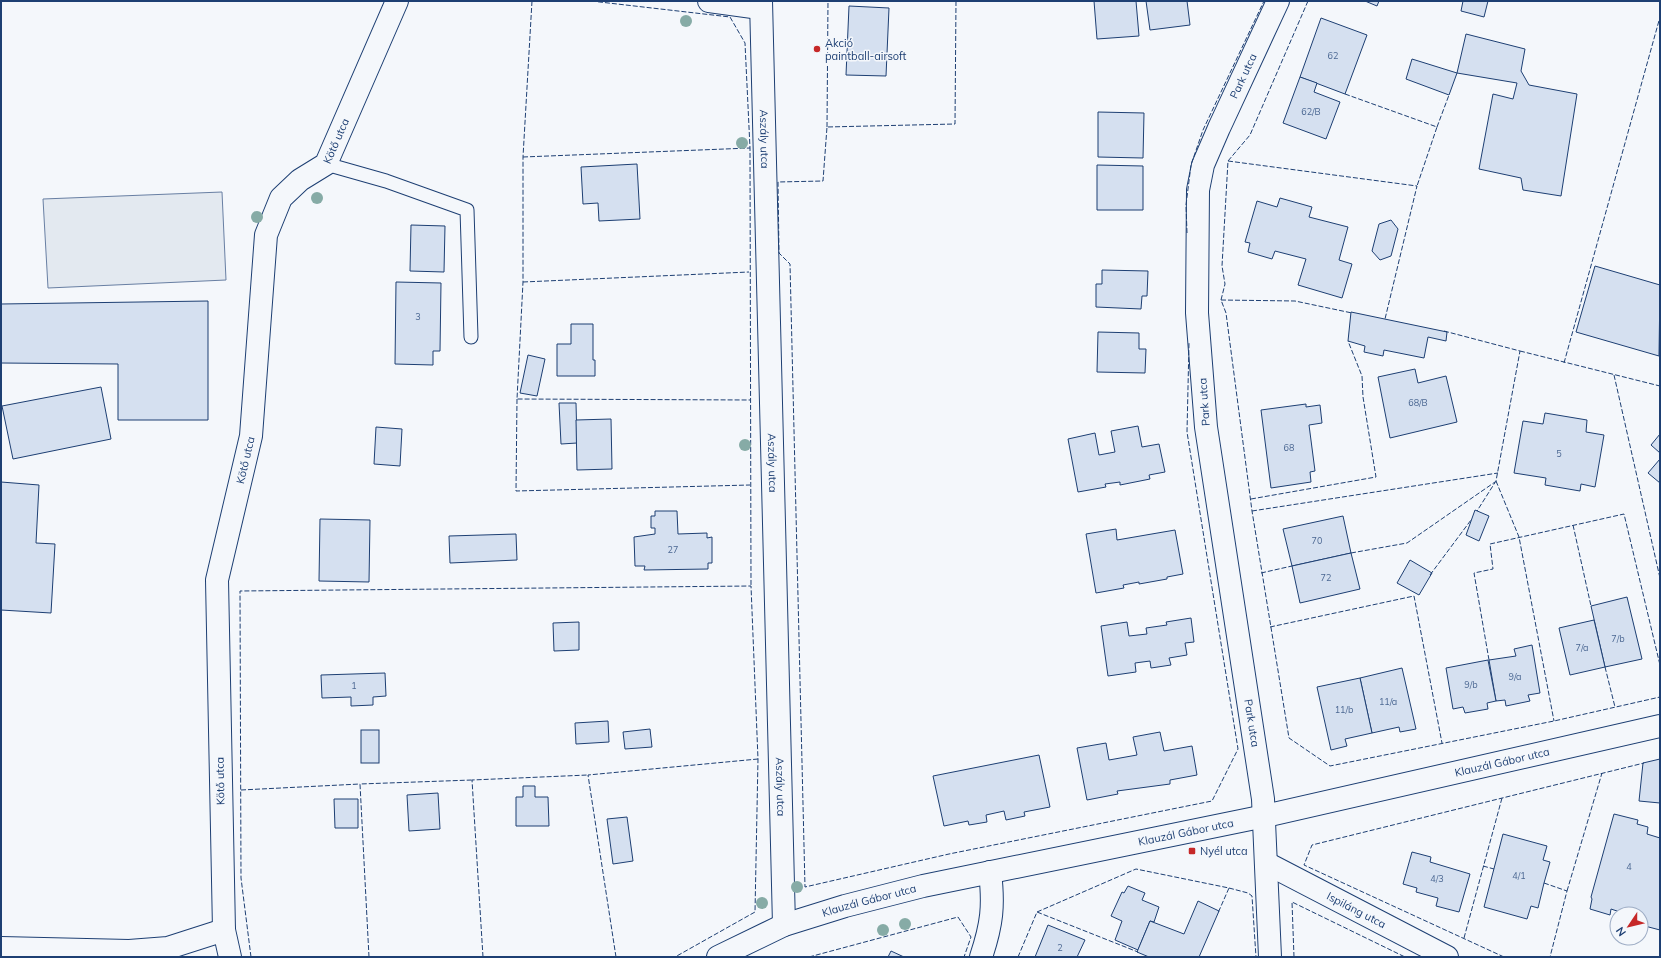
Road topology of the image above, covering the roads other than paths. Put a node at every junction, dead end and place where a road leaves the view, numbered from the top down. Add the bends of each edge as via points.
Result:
1 (398, 1) edge
2 (709, 1) edge
3 (1278, 1) edge
4 (760, 4) edge
5 (326, 164) junction
6 (470, 337) dead end
7 (1660, 726) edge
8 (1265, 816) junction
9 (1266, 863) junction
10 (990, 872) junction
11 (784, 925) junction
12 (224, 930) junction
13 (1, 948) edge
14 (230, 957) edge
15 (718, 957) edge
16 (981, 957) edge
17 (1270, 957) edge
18 (1448, 957) edge

1 - 5 street, Kötő utca
2 - 4 street
3 - 8 street, Park utca via 1203,164 1198,190 1197,313 1206,427
4 - 11 street, Aszály utca
5 - 6 lane via 386,181 467,210
5 - 12 street, Kötő utca via 300,180 281,198 266,235 251,436 217,580
7 - 8 street, Klauzál Gábor utca
8 - 9 street
8 - 10 street, Klauzál Gábor utca
9 - 17 street
9 - 18 street, Ispiláng utca
10 - 11 street, Klauzál Gábor utca via 845,906
10 - 16 street via 993,911
11 - 15 street, Klauzál Gábor utca
12 - 13 street via 168,948
12 - 14 street, Kötő utca

